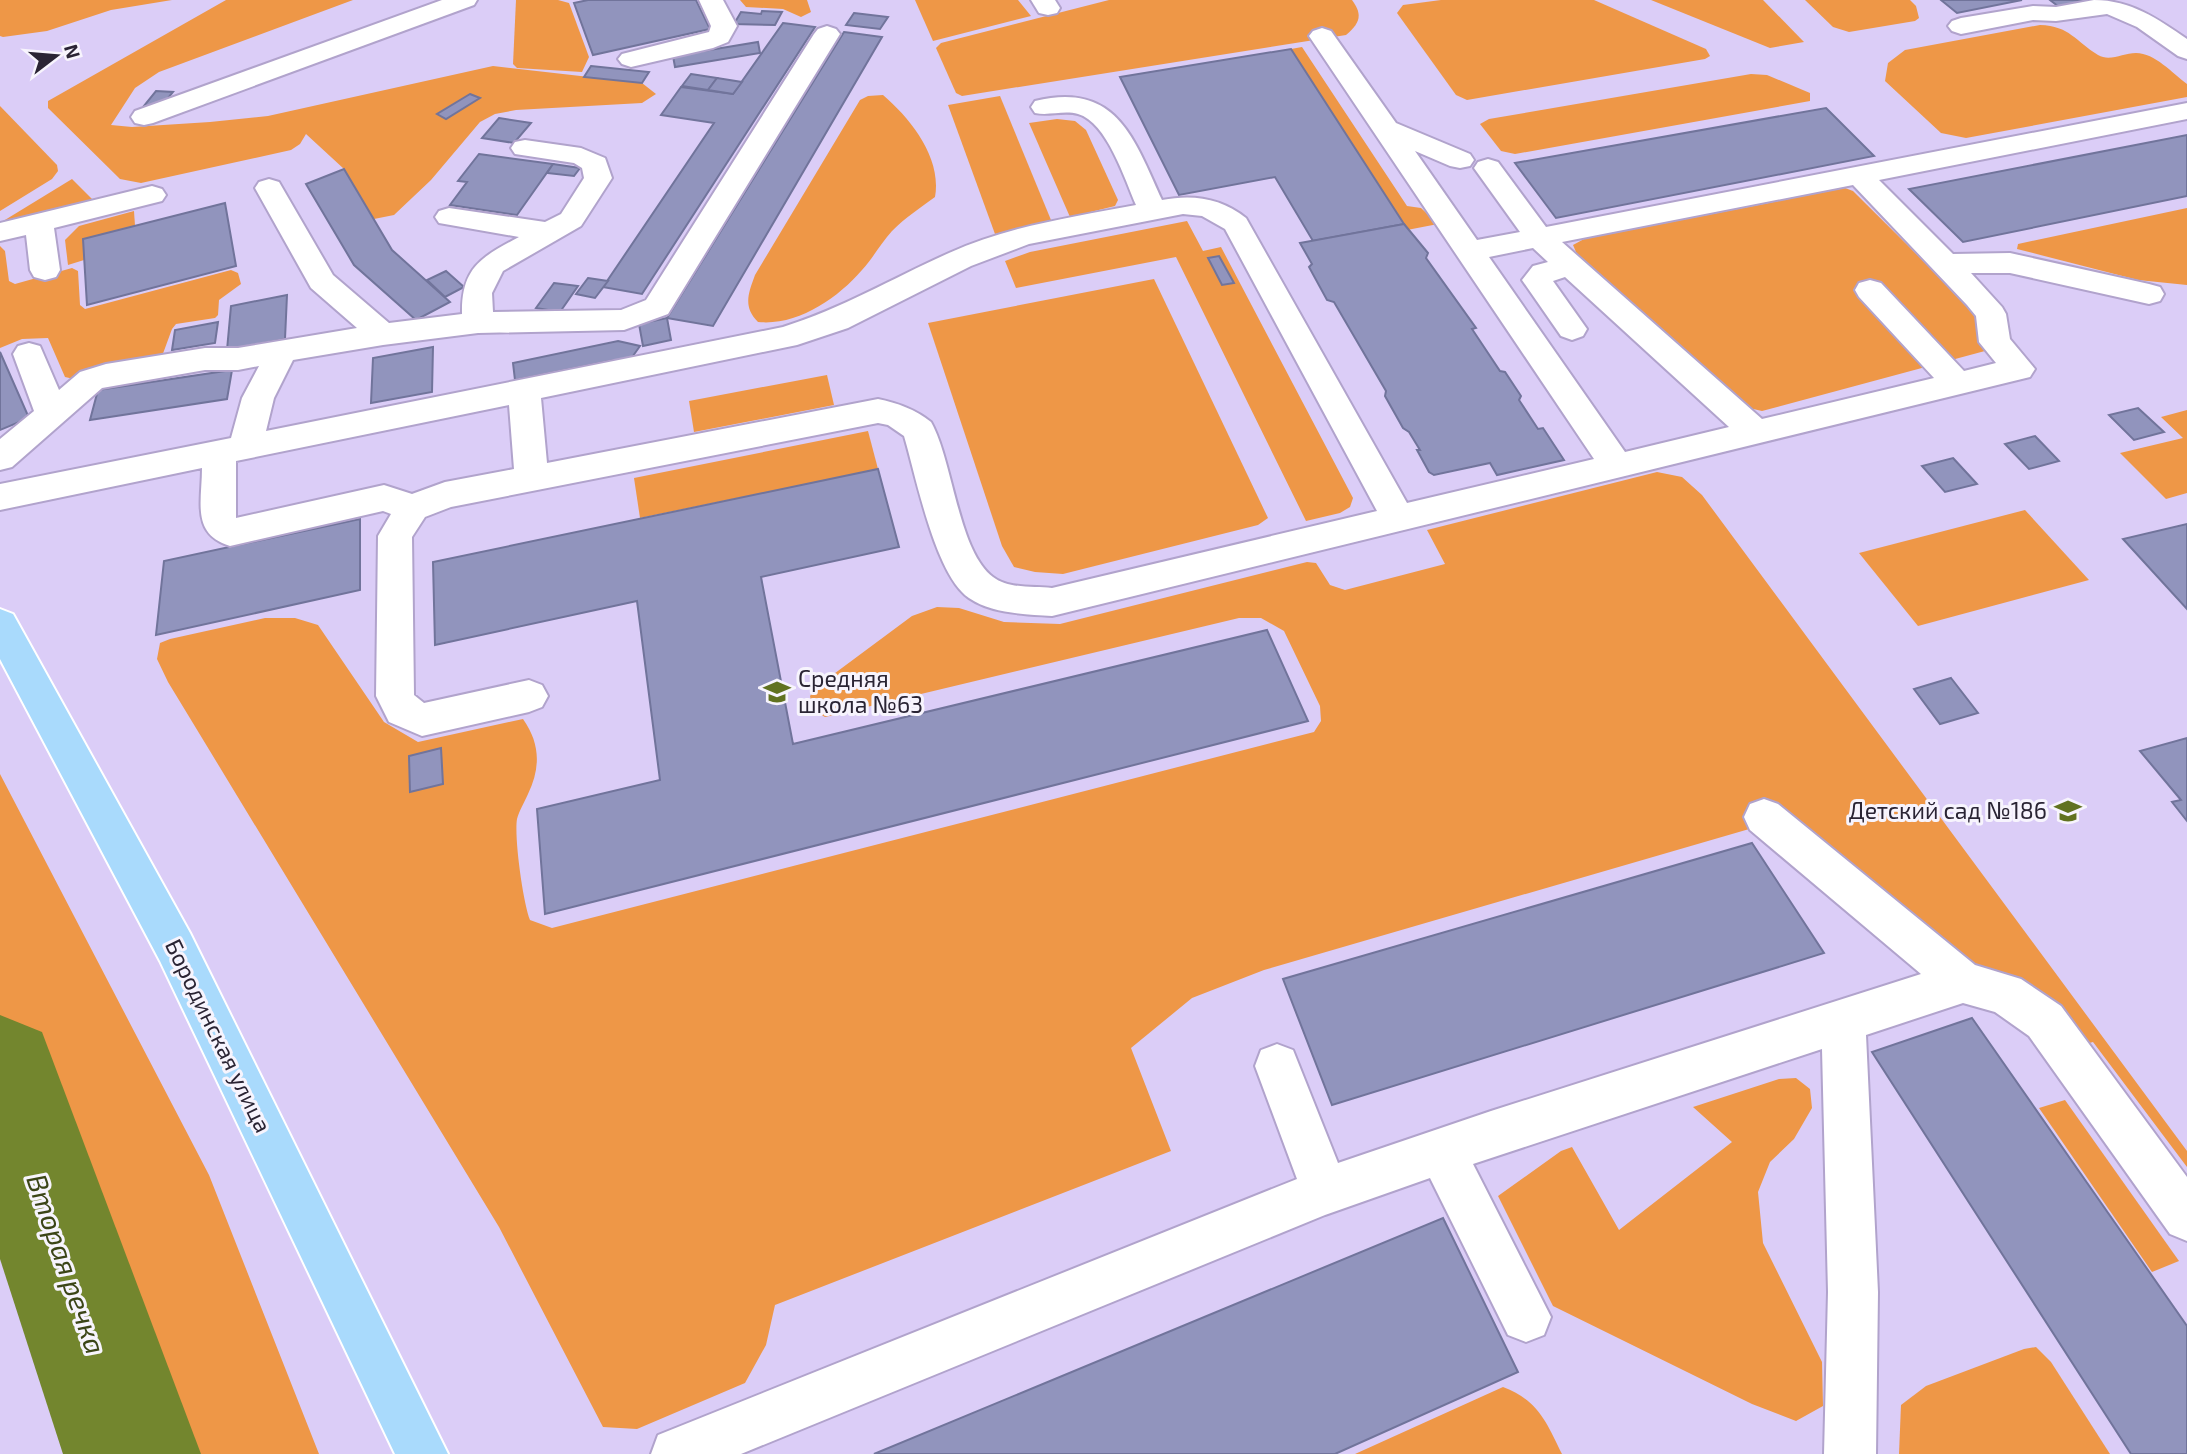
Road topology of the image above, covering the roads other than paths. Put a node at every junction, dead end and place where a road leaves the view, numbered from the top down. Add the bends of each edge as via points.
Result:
1 (465, 0) edge
2 (711, 0) edge
3 (1961, 26) dead end
4 (827, 34) dead end
5 (1322, 36) dead end
6 (2187, 51) edge
7 (631, 59) dead end
8 (1044, 107) dead end
9 (2187, 111) edge
10 (144, 117) dead end
11 (1387, 129) junction
12 (525, 148) dead end
13 (1460, 160) dead end
14 (1488, 168) dead end
15 (1859, 175) junction
16 (269, 188) dead end
17 (152, 195) dead end
18 (1153, 211) junction
19 (449, 217) dead end
20 (39, 222) junction
21 (0, 232) edge
22 (549, 232) junction
23 (1539, 238) junction
24 (1470, 251) junction
25 (1945, 264) junction
26 (1570, 266) junction
27 (45, 270) dead end
28 (1870, 290) dead end
29 (2150, 294) dead end
30 (478, 323) junction
31 (1572, 329) dead end
32 (383, 334) junction
33 (282, 352) junction
34 (29, 354) dead end
35 (1957, 383) junction
36 (524, 390) junction
37 (52, 415) junction
38 (1755, 431) junction
39 (232, 450) junction
40 (0, 458) edge
41 (1616, 465) junction
42 (531, 478) junction
43 (0, 497) edge
44 (413, 508) junction
45 (1398, 518) junction
46 (0, 624) edge
47 (529, 696) dead end
48 (1764, 817) dead end
49 (1964, 982) junction
50 (1843, 1022) junction
51 (1277, 1066) dead end
52 (1441, 1151) junction
53 (1325, 1191) junction
54 (2187, 1217) edge
55 (1527, 1317) dead end
56 (422, 1454) edge
57 (677, 1454) edge
58 (1850, 1454) edge

1 - 10 lane
2 - 7 lane via 724,26 719,37
3 - 6 lane via 2112,6 2146,22
4 - 30 lane via 657,307 624,320
5 - 11 lane
8 - 18 lane via 1068,104 1094,111 1112,128
9 - 15 lane
11 - 13 lane
11 - 24 lane
12 - 22 lane via 581,156 595,164 598,178 571,220
14 - 23 lane
15 - 23 lane
15 - 25 lane
16 - 32 lane via 322,281
17 - 20 lane
18 - 36 lane via 999,244 923,276 837,321 795,334
18 - 45 lane via 1206,206 1223,212 1236,224
19 - 22 lane
20 - 21 lane
20 - 27 lane
22 - 30 lane via 491,265 477,293
23 - 24 lane
23 - 26 lane
24 - 41 lane
25 - 29 lane via 2010,263
25 - 35 lane via 1991,314 1995,342 2019,369
26 - 31 lane via 1544,272 1537,280
26 - 38 lane
28 - 35 lane
30 - 32 lane
32 - 33 lane
33 - 37 lane via 106,375 91,380
33 - 39 lane
34 - 37 lane
35 - 38 lane
36 - 39 lane
36 - 42 lane
37 - 40 lane
38 - 41 lane
39 - 43 lane
39 - 44 lane via 219,525 230,533 384,498
41 - 45 lane
42 - 44 lane via 445,495
42 - 45 lane via 857,413 895,414 919,430 959,562 981,589 1010,599 1052,603
44 - 47 lane via 395,536 395,695 403,711 422,720
46 - 56 main road, Бородинская улица via 175,947
48 - 49 lane
49 - 50 lane
49 - 54 lane via 2006,994 2045,1021
50 - 52 lane
50 - 58 lane via 1853,1226 1855,1367
51 - 53 lane
52 - 53 lane
52 - 55 lane
53 - 57 lane

